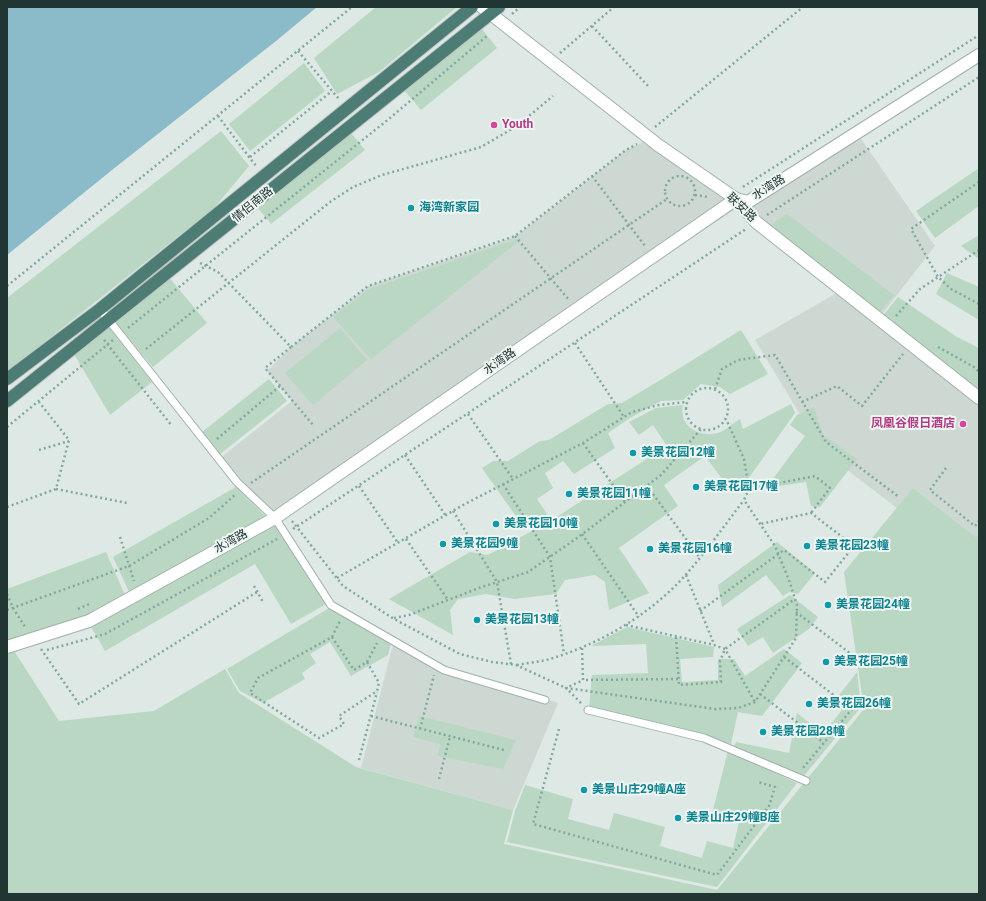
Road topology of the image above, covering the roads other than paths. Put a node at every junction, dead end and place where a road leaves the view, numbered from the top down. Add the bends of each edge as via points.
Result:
1 (472, 7) edge
2 (491, 9) edge
3 (979, 55) edge
4 (736, 199) junction
5 (100, 309) junction
6 (109, 320) junction
7 (7, 379) edge
8 (979, 398) edge
9 (7, 401) edge
10 (280, 515) junction
11 (7, 647) edge
12 (546, 700) dead end
13 (588, 710) road end
14 (806, 781) dead end

1 - 5 highway, 情侣南路
2 - 4 street, 联安路 via 502,23
2 - 6 highway, 情侣南路
3 - 4 street, 水湾路 via 748,202
4 - 8 street, 联安路 via 756,222
4 - 10 street, 水湾路
5 - 6 lane
5 - 7 highway, 情侣南路
6 - 9 highway, 情侣南路
6 - 10 lane via 237,482
10 - 11 street, 水湾路 via 89,621
10 - 12 lane via 286,534 331,605 444,670
13 - 14 lane via 704,738

